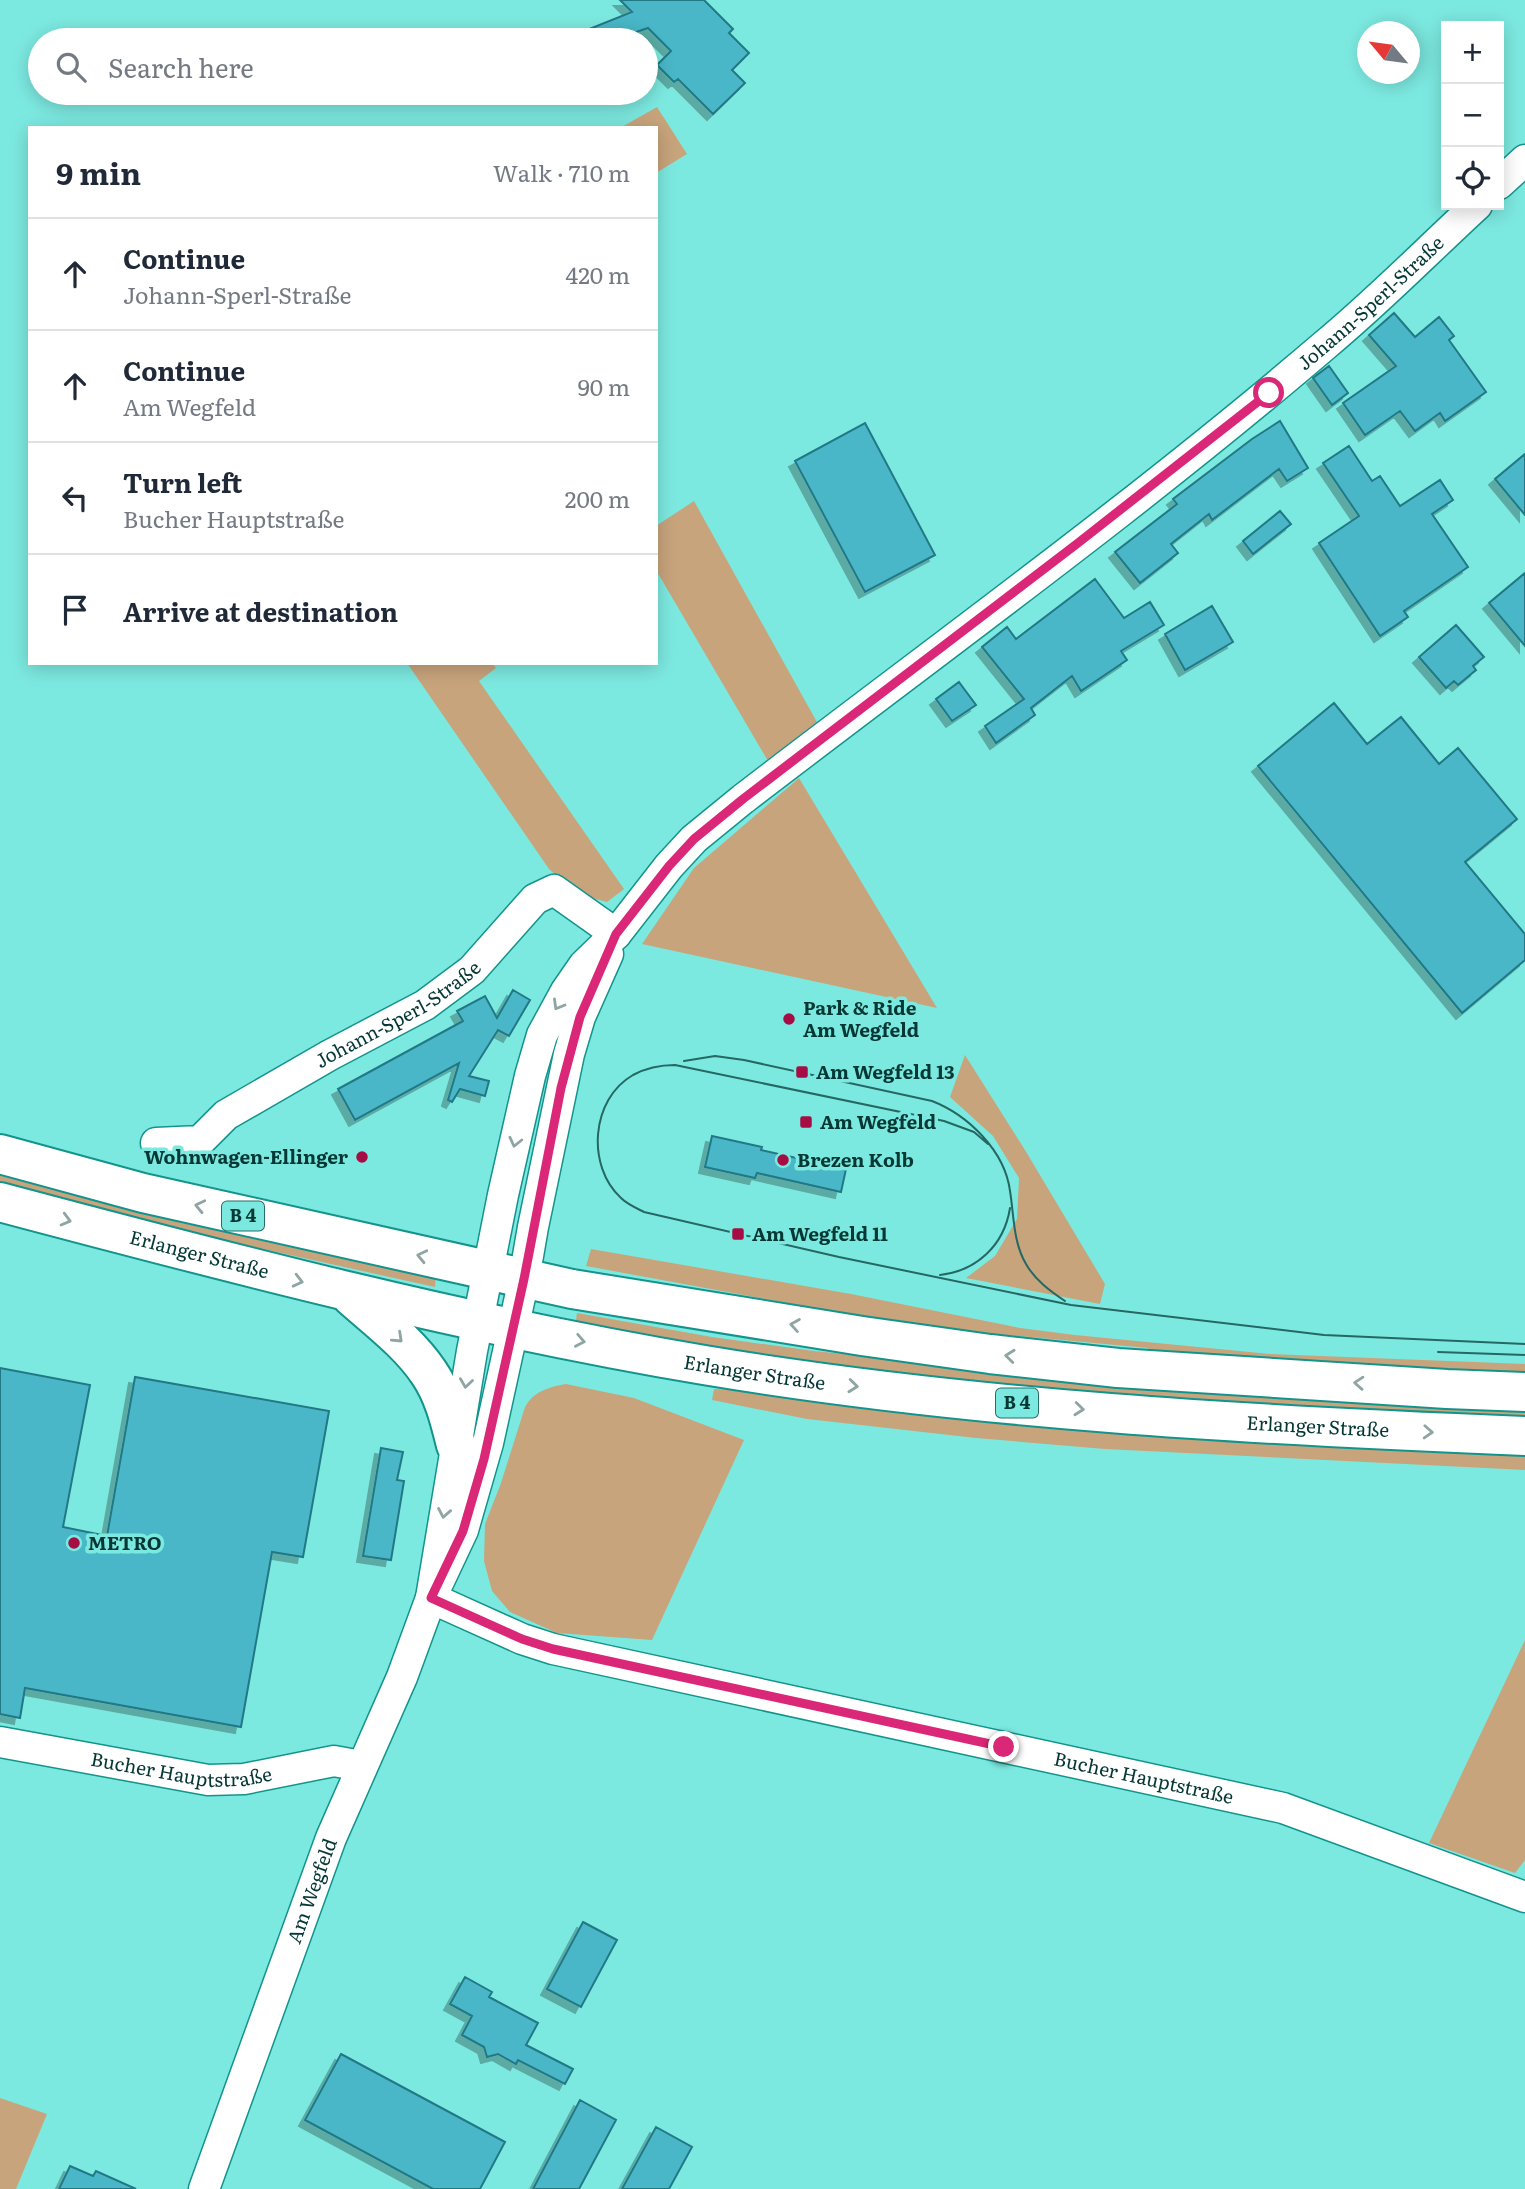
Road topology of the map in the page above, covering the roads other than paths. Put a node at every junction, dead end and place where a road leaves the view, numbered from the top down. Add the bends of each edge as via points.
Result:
1 (1525, 160) edge
2 (1504, 179) edge
3 (1472, 210) edge
4 (616, 934) junction
5 (156, 1143) dead end
6 (0, 1154) edge
7 (0, 1202) edge
8 (506, 1275) junction
9 (347, 1292) junction
10 (496, 1325) junction
11 (1525, 1392) edge
12 (1525, 1436) edge
13 (456, 1446) junction
14 (431, 1598) junction
15 (0, 1742) edge
16 (361, 1766) junction
17 (1525, 1897) edge
18 (204, 2189) edge

1 - 2 street
3 - 4 street, Johann-Sperl-Straße via 1269,393 694,839
4 - 5 street, Johann-Sperl-Straße via 554,890 534,900 472,970 425,1005 226,1115 200,1141
4 - 8 street, Johann-Sperl-Straße via 573,1040 533,1227
8 -> 6 main road, B 4 via 143,1193
7 -> 9 main road, Erlanger Straße / B 4
8 - 10 street, Johann-Sperl-Straße
11 -> 8 main road, B 4 via 1118,1368 990,1354
9 - 10 main road, Erlanger Straße / B 4
9 -> 13 main road, B 4 via 431,1375
10 -> 12 main road, Erlanger Straße / B 4 via 704,1365 835,1384 1133,1414
10 -> 13 street, Am Wegfeld
10 - 14 street, Am Wegfeld via 488,1443 463,1531
13 -> 14 street, Am Wegfeld
14 - 16 street, Am Wegfeld
14 - 17 street, Bucher Hauptstraße via 553,1649 1283,1808
15 - 16 street, Bucher Hauptstraße via 208,1780 244,1779 320,1762
16 - 18 street, Am Wegfeld via 322,1861

